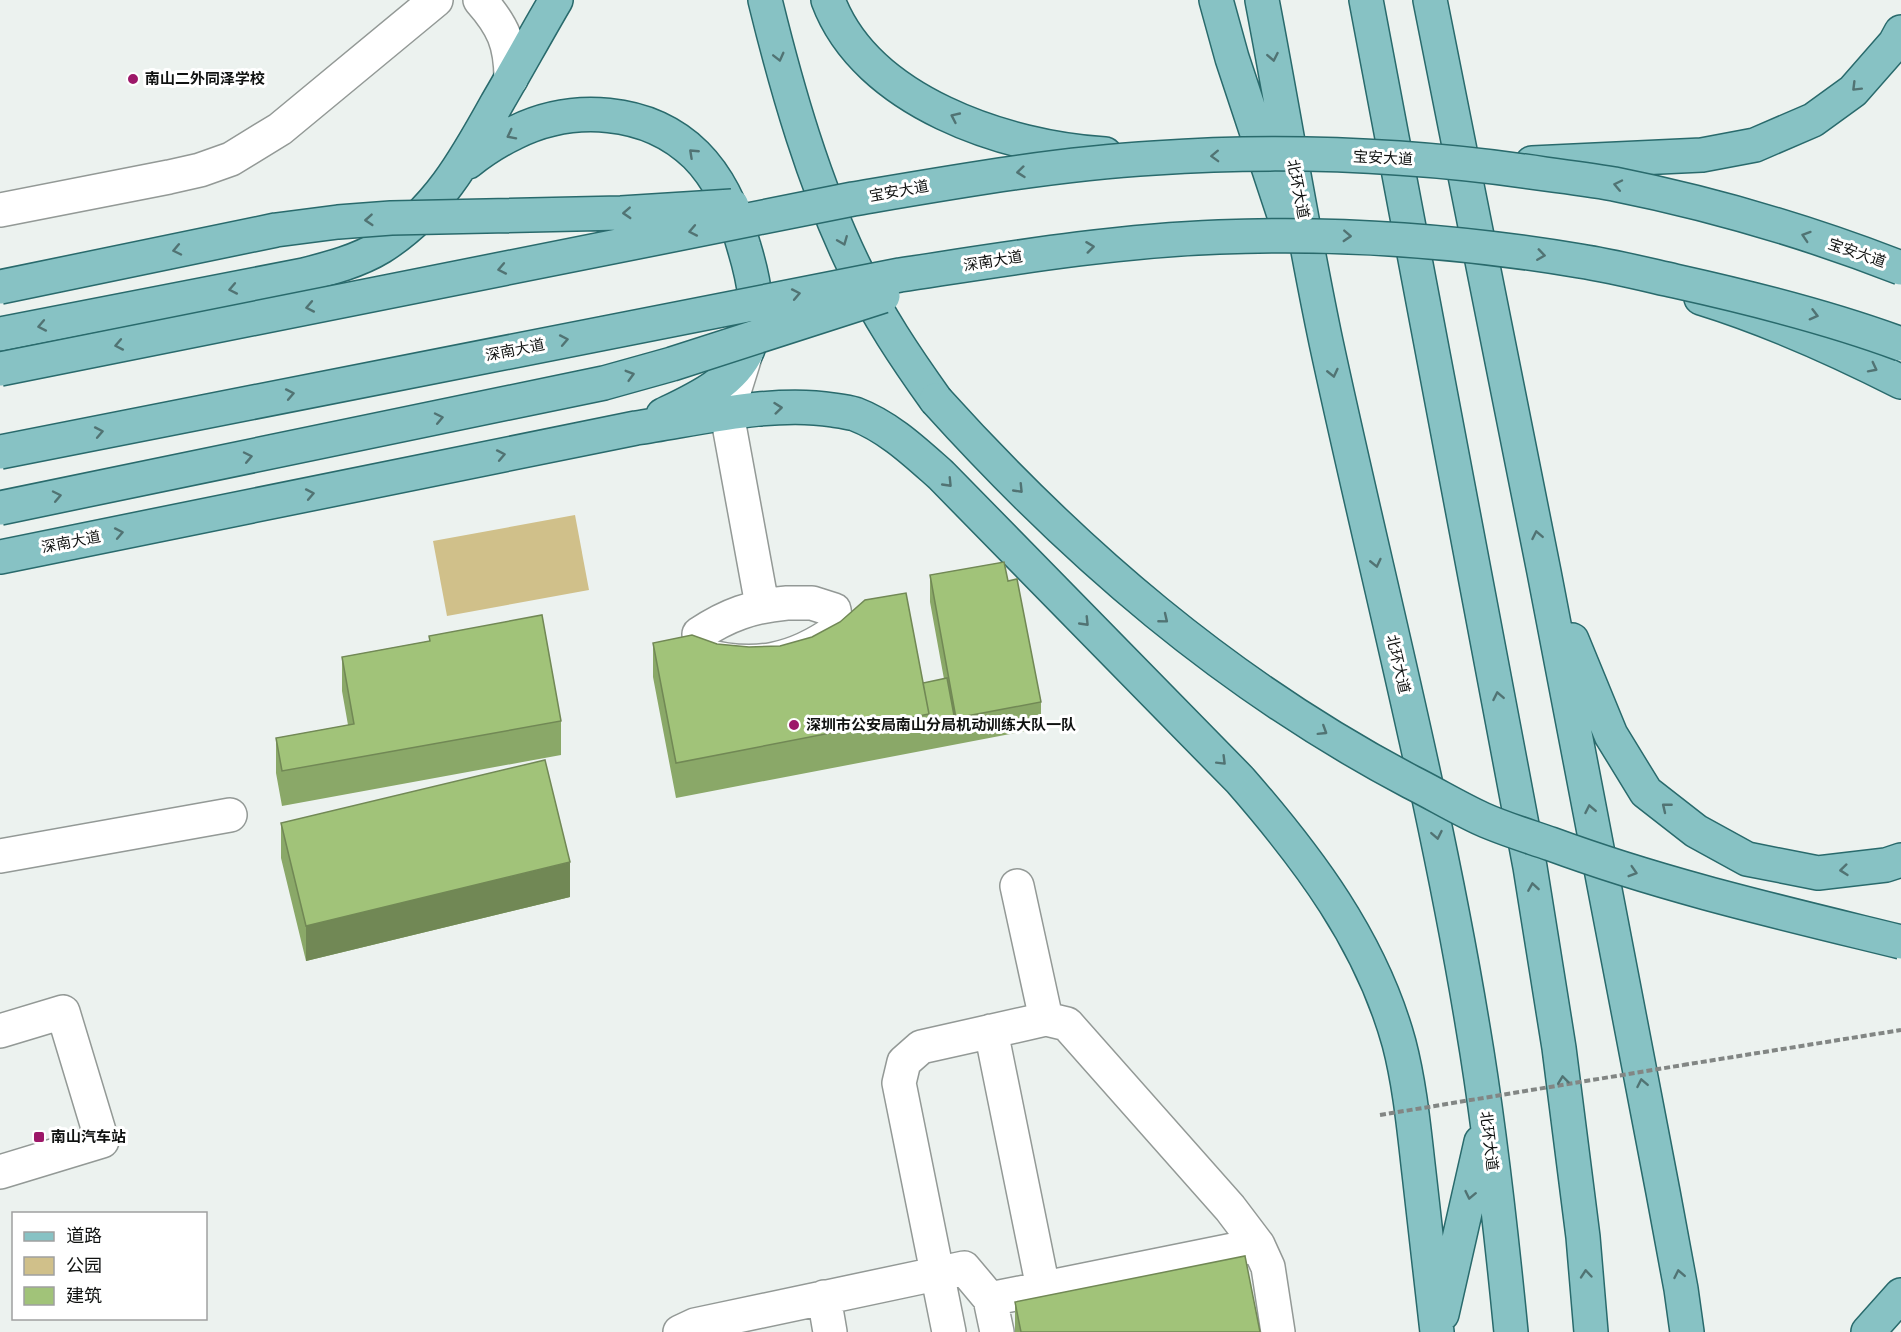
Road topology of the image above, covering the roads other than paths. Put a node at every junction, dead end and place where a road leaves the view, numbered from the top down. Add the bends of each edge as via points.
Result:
1 (436, 0) edge
2 (480, 0) edge
3 (556, 0) edge
4 (765, 0) edge
5 (828, 0) edge
6 (1216, 0) edge
7 (1262, 0) edge
8 (1366, 0) edge
9 (1430, 0) edge
10 (1440, 0) edge
11 (1898, 38) edge
12 (1439, 48) junction
13 (511, 79) junction
14 (1154, 158) junction
15 (1488, 165) junction
16 (461, 166) junction
17 (853, 199) junction
18 (0, 210) edge
19 (1032, 254) junction
20 (1582, 261) junction
21 (1901, 268) edge
22 (0, 287) edge
23 (0, 334) edge
24 (1326, 339) junction
25 (1901, 344) edge
26 (747, 350) junction
27 (0, 369) edge
28 (1901, 382) edge
29 (727, 414) junction
30 (636, 428) junction
31 (0, 452) edge
32 (0, 508) edge
33 (0, 557) edge
34 (1544, 572) junction
35 (762, 605) dead end
36 (230, 815) dead end
37 (0, 856) edge
38 (1901, 860) edge
39 (1017, 886) dead end
40 (1901, 942) edge
41 (1046, 1019) junction
42 (0, 1031) edge
43 (991, 1031) junction
44 (1487, 1117) junction
45 (0, 1172) edge
46 (1258, 1245) junction
47 (937, 1272) junction
48 (1043, 1288) junction
49 (1901, 1295) edge
50 (824, 1297) junction
51 (990, 1299) junction
52 (1871, 1328) edge
53 (680, 1332) edge
54 (830, 1332) edge
55 (949, 1332) edge
56 (997, 1332) edge
57 (1278, 1332) edge
58 (1437, 1332) edge
59 (1511, 1332) edge
60 (1591, 1332) edge
61 (1687, 1332) edge

1 - 18 street via 280,129 231,159 169,177
2 - 13 street via 505,34
3 - 13 main road
4 -> 40 main road, bridge via 816,175 855,268 900,350 936,400 1028,498 1114,578 1268,697 1367,759 1482,819 1597,861 1711,895
14 -> 5 main road, bridge via 1070,152 1014,140 961,120 916,98 876,69 852,43
6 - 24 main road
7 -> 24 main road, 北环大道
60 -> 8 main road via 1559,1048 1530,867
9 - 12 main road
10 - 12 main road
11 -> 15 main road, bridge via 1853,91 1837,103 1813,120 1755,145 1702,155
34 -> 12 main road
13 - 16 main road
15 -> 14 main road, 宝安大道, bridge via 1272,154
14 -> 17 main road, 宝安大道, bridge via 990,175
21 -> 15 main road, 宝安大道, bridge via 1737,213 1614,184
16 -> 23 main road via 439,196 408,227 347,263 258,285
26 -> 16 main road via 756,310 739,227 714,177 673,136 614,115 580,115 515,132
17 -> 22 main road, bridge via 621,213 338,222 265,232
17 -> 27 main road, bridge
19 -> 20 main road, bridge via 1220,237 1335,236 1449,242
31 -> 19 main road, 深南大道, bridge via 787,296
32 -> 19 main road, bridge via 604,383
20 -> 25 main road, bridge via 1847,324
20 -> 28 main road, bridge via 1718,304 1862,362
24 -> 44 main road, 北环大道 via 1435,825
26 - 29 street
26 - 30 main road via 721,382
29 - 30 main road
29 - 35 street
29 -> 58 main road via 789,407 854,413 912,449 1240,780 1284,831 1323,882 1353,932 1380,988 1398,1042 1409,1088
33 -> 30 main road, 深南大道
38 -> 34 main road via 1818,873 1747,859 1696,831 1646,792 1611,735
61 -> 34 main road
36 - 37 street
39 - 41 street
41 - 43 street
41 - 46 street via 1067,1024 1230,1208
42 - 45 street via 63,1012 102,1141
43 - 47 street via 921,1047 904,1062 899,1083
43 - 48 street
44 -> 58 main road
44 - 59 main road, 北环大道
46 - 48 street
46 - 57 street via 1268,1267
47 - 50 street
47 - 51 street via 964,1268
47 - 55 street
48 - 51 street
49 - 52 main road
50 - 53 street via 695,1325
50 - 54 street
51 - 56 street

